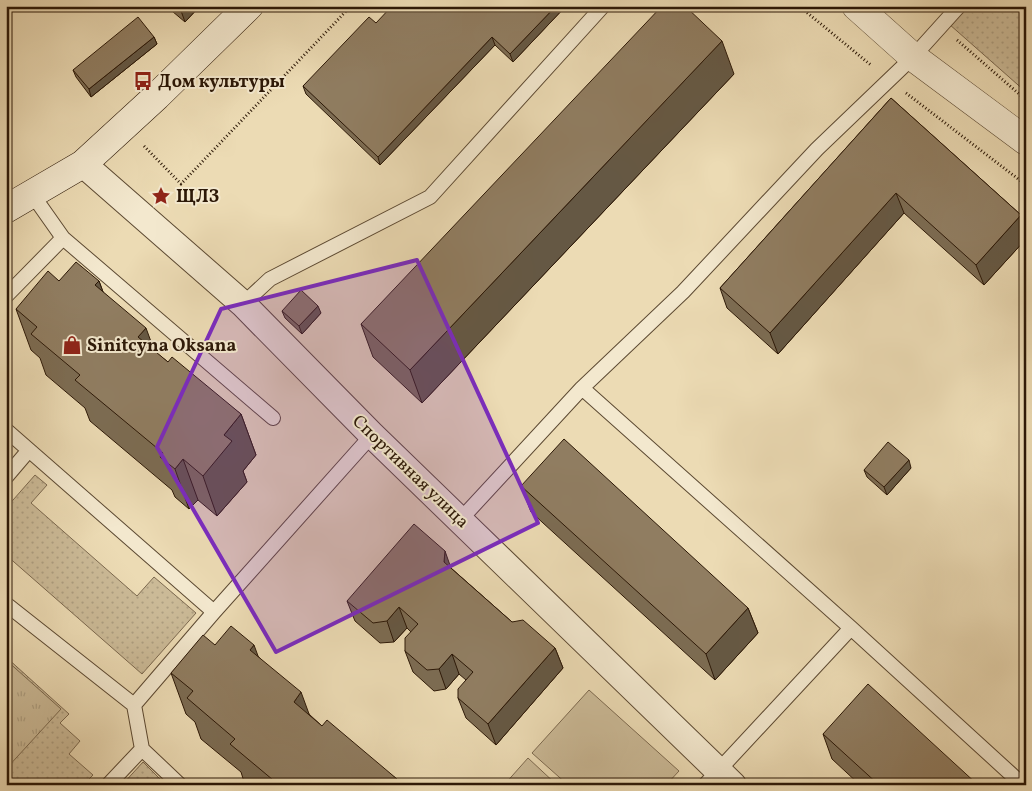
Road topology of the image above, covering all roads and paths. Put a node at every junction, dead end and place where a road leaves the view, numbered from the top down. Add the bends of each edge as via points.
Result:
1 (249, 6) edge
2 (351, 6) edge
3 (603, 6) edge
4 (799, 6) edge
5 (856, 6) edge
6 (960, 6) edge
7 (941, 26) junction
8 (913, 57) junction
9 (889, 80) junction
10 (1026, 100) edge
11 (124, 126) junction
12 (1026, 141) edge
13 (83, 164) junction
14 (1026, 185) edge
15 (32, 194) junction
16 (6, 209) edge
17 (63, 238) junction
18 (6, 296) edge
19 (243, 304) junction
20 (582, 388) junction
21 (273, 418) dead end
22 (6, 430) edge
23 (372, 435) junction
24 (30, 450) junction
25 (6, 477) edge
26 (461, 520) junction
27 (6, 604) edge
28 (214, 612) junction
29 (851, 628) junction
30 (134, 705) junction
31 (142, 749) junction
32 (718, 780) edge
33 (108, 785) edge
34 (180, 785) edge
35 (1023, 785) edge

1 - 11 main road
2 - 11 path via 181,184
3 - 19 lane via 430,197 270,279
4 - 9 path
5 - 8 main road
6 - 7 lane
7 - 8 lane
7 - 10 path
8 - 9 lane
8 - 12 main road
9 - 14 path
9 - 20 lane via 817,149 683,292
11 - 13 main road
13 - 15 main road
13 - 19 street, Спортивная улица
15 - 16 main road
15 - 17 lane
17 - 18 lane
17 - 21 lane
19 - 23 street, Спортивная улица
20 - 26 lane
20 - 29 lane
22 - 24 lane
23 - 26 street, Спортивная улица
23 - 28 lane
24 - 25 lane
24 - 28 lane
26 - 32 street, Спортивная улица
27 - 30 lane
28 - 30 lane
29 - 32 lane
29 - 35 lane
30 - 31 lane
31 - 33 lane
31 - 34 lane

